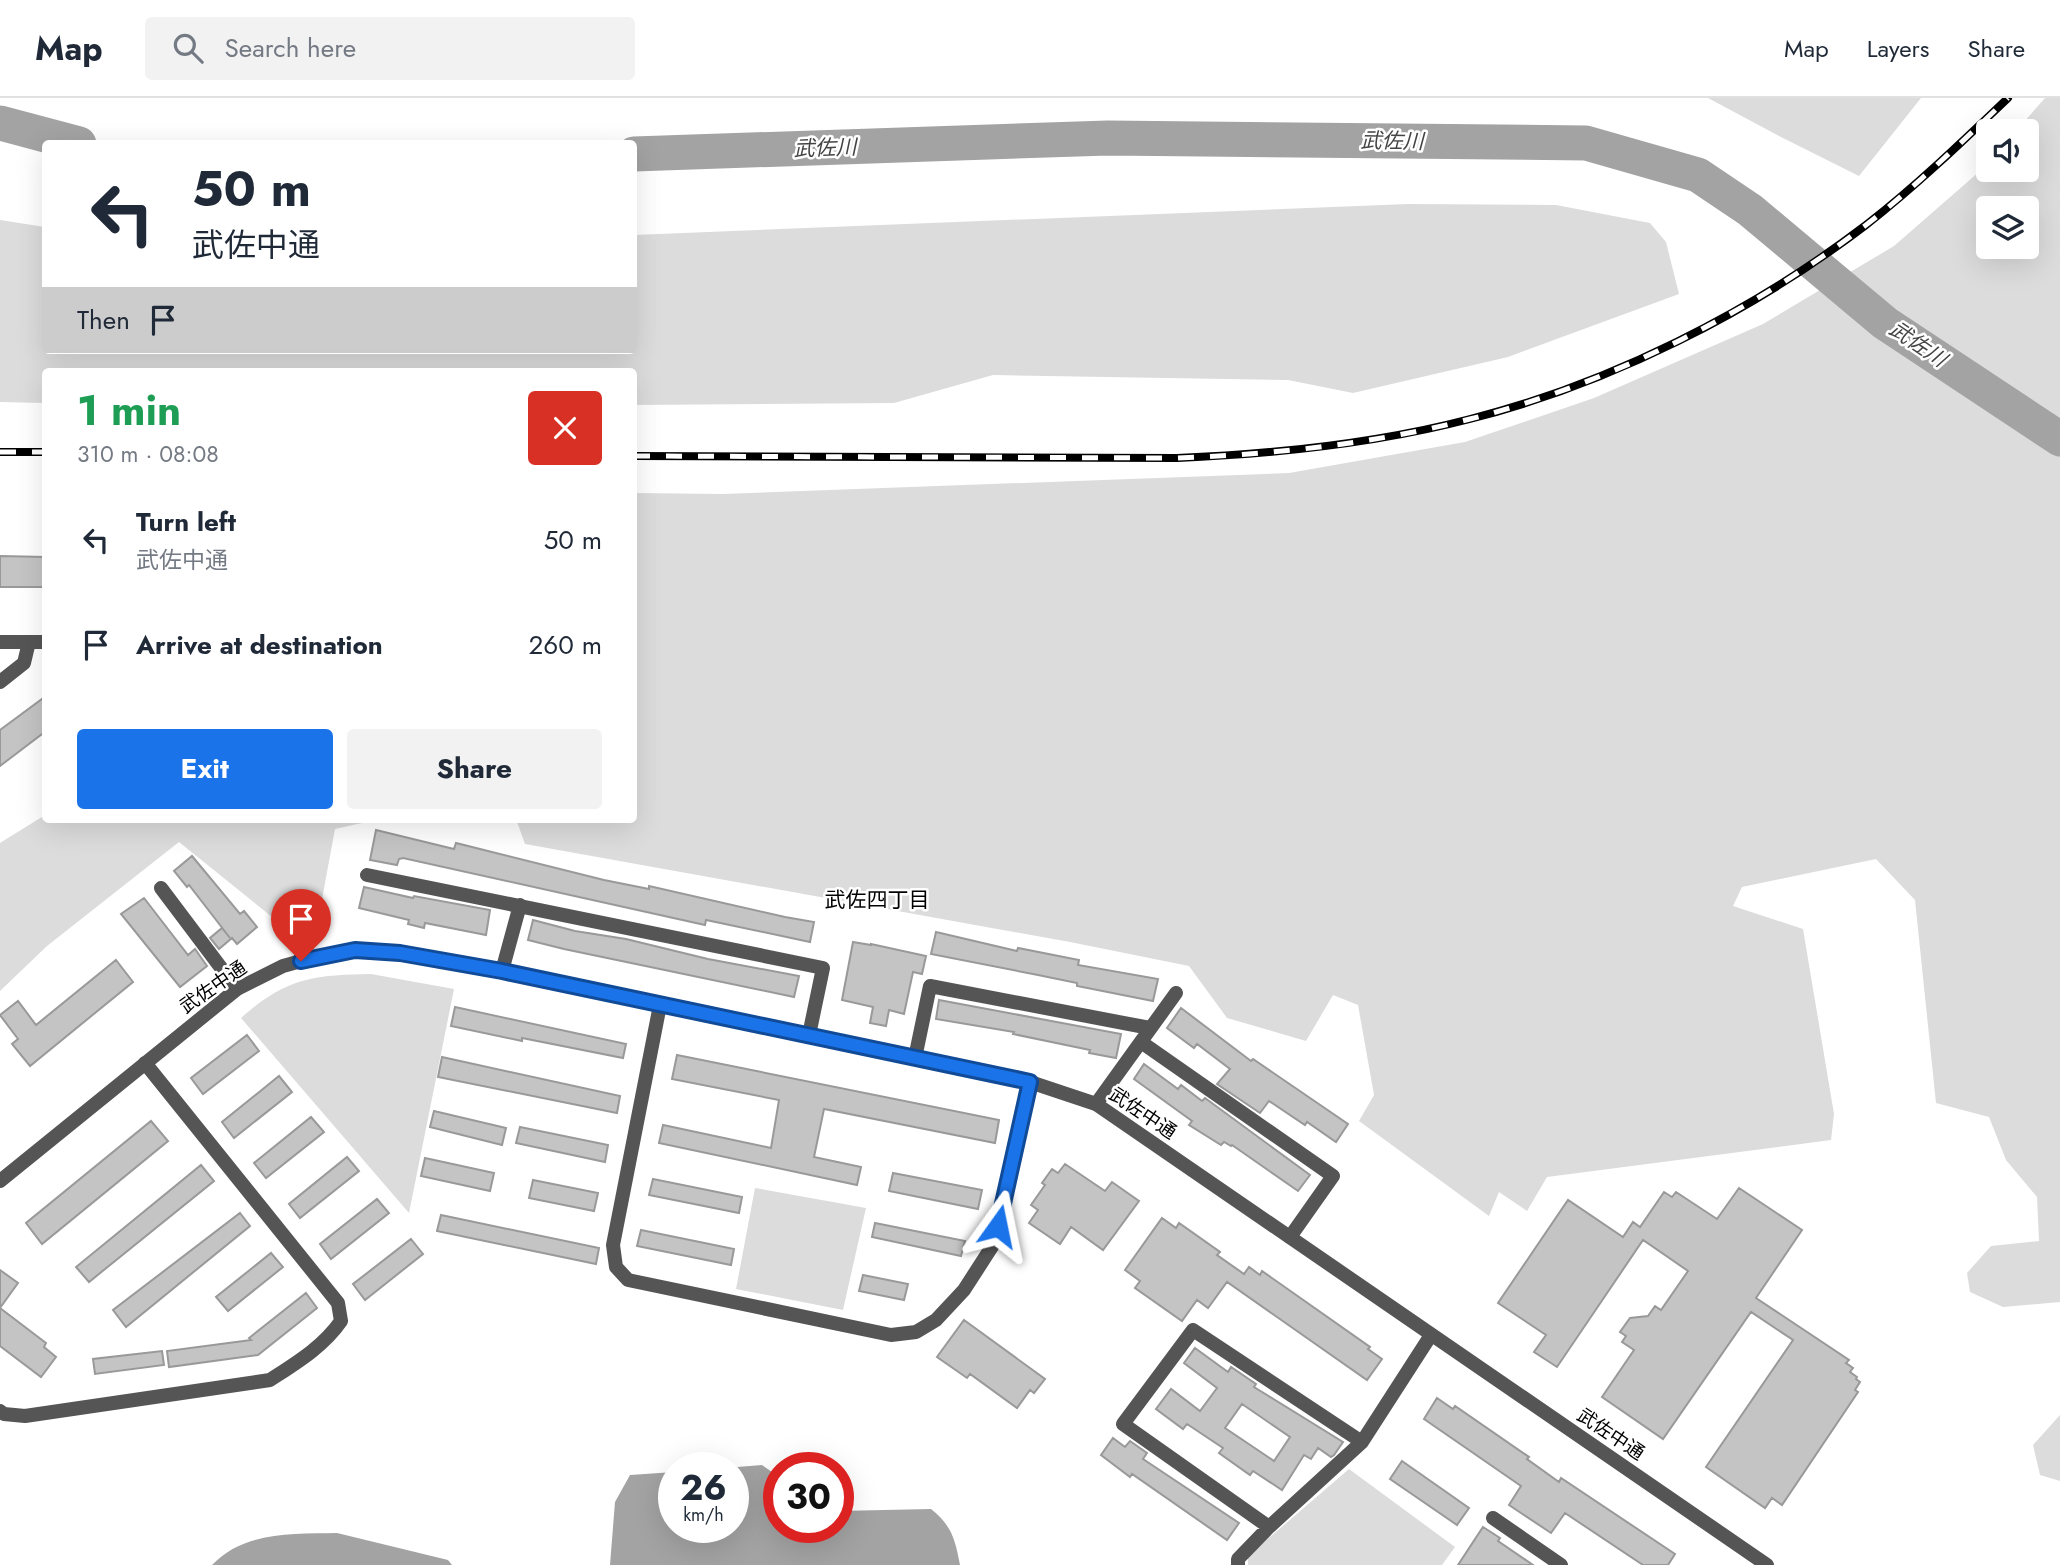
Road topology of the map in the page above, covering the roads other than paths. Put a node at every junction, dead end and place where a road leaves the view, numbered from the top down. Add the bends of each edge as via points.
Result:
1 (0, 642) edge
2 (29, 642) junction
3 (42, 642) edge
4 (0, 682) edge
5 (367, 875) dead end
6 (161, 888) dead end
7 (520, 905) junction
8 (502, 971) junction
9 (237, 989) junction
10 (1176, 993) dead end
11 (660, 1005) junction
12 (1150, 1028) junction
13 (809, 1035) junction
14 (1141, 1042) junction
15 (915, 1058) junction
16 (145, 1063) junction
17 (1030, 1082) junction
18 (1096, 1104) junction
19 (0, 1181) edge
20 (1290, 1237) junction
21 (1432, 1335) junction
22 (0, 1410) edge
23 (1362, 1442) junction
24 (1493, 1518) dead end
25 (1269, 1527) junction
26 (1238, 1565) edge
27 (1561, 1565) edge
28 (1767, 1565) edge

1 - 2 street
2 - 3 street
2 - 4 street via 24,663
5 - 7 street
6 - 9 street
7 - 8 street
7 - 13 street via 823,968
8 - 9 street, 武佐中通 via 355,950 283,966
8 - 11 street, 武佐中通
9 - 16 street, 武佐中通
10 - 12 street
11 - 13 street, 武佐中通
11 - 17 street via 613,1245 616,1267 628,1280 891,1335 916,1332 936,1320 964,1290 993,1245
12 - 14 street
12 - 15 street via 930,986
13 - 15 street, 武佐中通
14 - 18 street
14 - 20 street via 1333,1176
15 - 17 street, 武佐中通
16 - 19 street, 武佐中通
16 - 22 street via 338,1303 341,1321 330,1336 270,1380 25,1416
17 - 18 street, 武佐中通
18 - 20 street, 武佐中通
20 - 21 street, 武佐中通
21 - 23 street
21 - 28 street, 武佐中通
23 - 25 street
23 - 25 street via 1193,1330 1124,1424
24 - 27 street
25 - 26 street via 1238,1559

